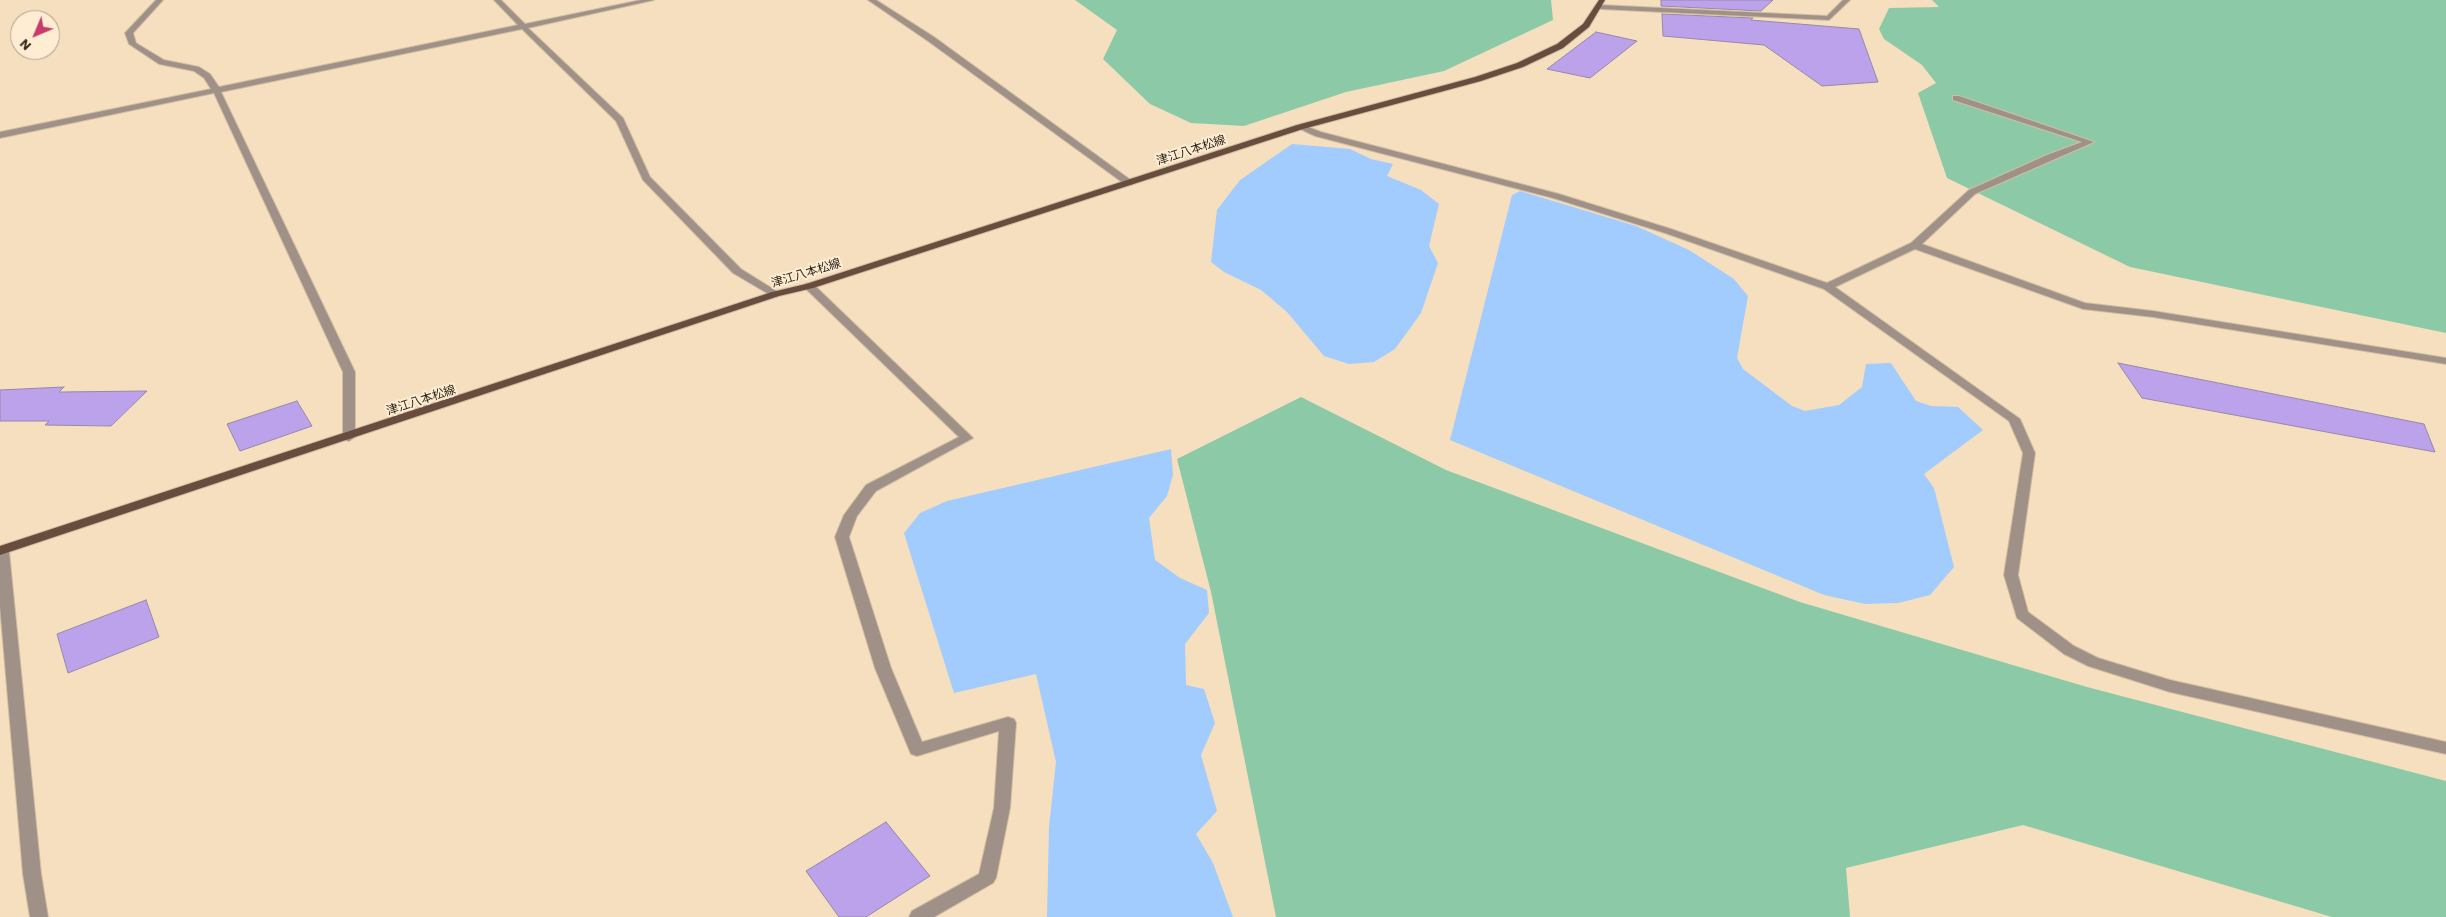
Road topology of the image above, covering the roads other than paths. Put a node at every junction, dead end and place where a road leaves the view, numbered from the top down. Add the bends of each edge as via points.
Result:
1 (160, 0) edge
2 (497, 0) edge
3 (651, 0) edge
4 (872, 0) edge
5 (1846, 0) edge
6 (1601, 3) edge
7 (525, 26) junction
8 (217, 91) junction
9 (1956, 98) dead end
10 (1300, 127) junction
11 (0, 135) edge
12 (1129, 183) junction
13 (1916, 245) junction
14 (809, 286) junction
15 (1828, 287) junction
16 (776, 294) junction
17 (2446, 361) edge
18 (349, 437) junction
19 (1, 551) edge
20 (2446, 748) edge
21 (38, 917) edge
22 (918, 917) edge

1 - 8 street via 129,32 134,44 162,62 196,69 207,76
2 - 7 street
3 - 7 street
4 - 12 street
5 - 6 street via 1830,18
6 - 10 main road, 津江八本松線 via 1586,25 1560,46 1520,65
7 - 8 street
7 - 16 street via 620,120 646,178 737,270
8 - 11 street
8 - 18 street via 349,372
9 - 13 street via 2090,142 1972,192
10 - 12 main road, 津江八本松線
10 - 15 street via 1556,196
12 - 14 main road, 津江八本松線
13 - 15 street
13 - 17 street via 2083,306 2153,314
14 - 16 main road, 津江八本松線
14 - 22 street via 967,438 870,488 851,515 842,537 883,668 917,750 1008,723 1002,808 986,878
15 - 20 street via 2014,419 2029,453 2011,575 2022,614 2070,650 2093,662 2170,686
16 - 18 main road, 津江八本松線
18 - 19 main road, 津江八本松線
19 - 21 street

